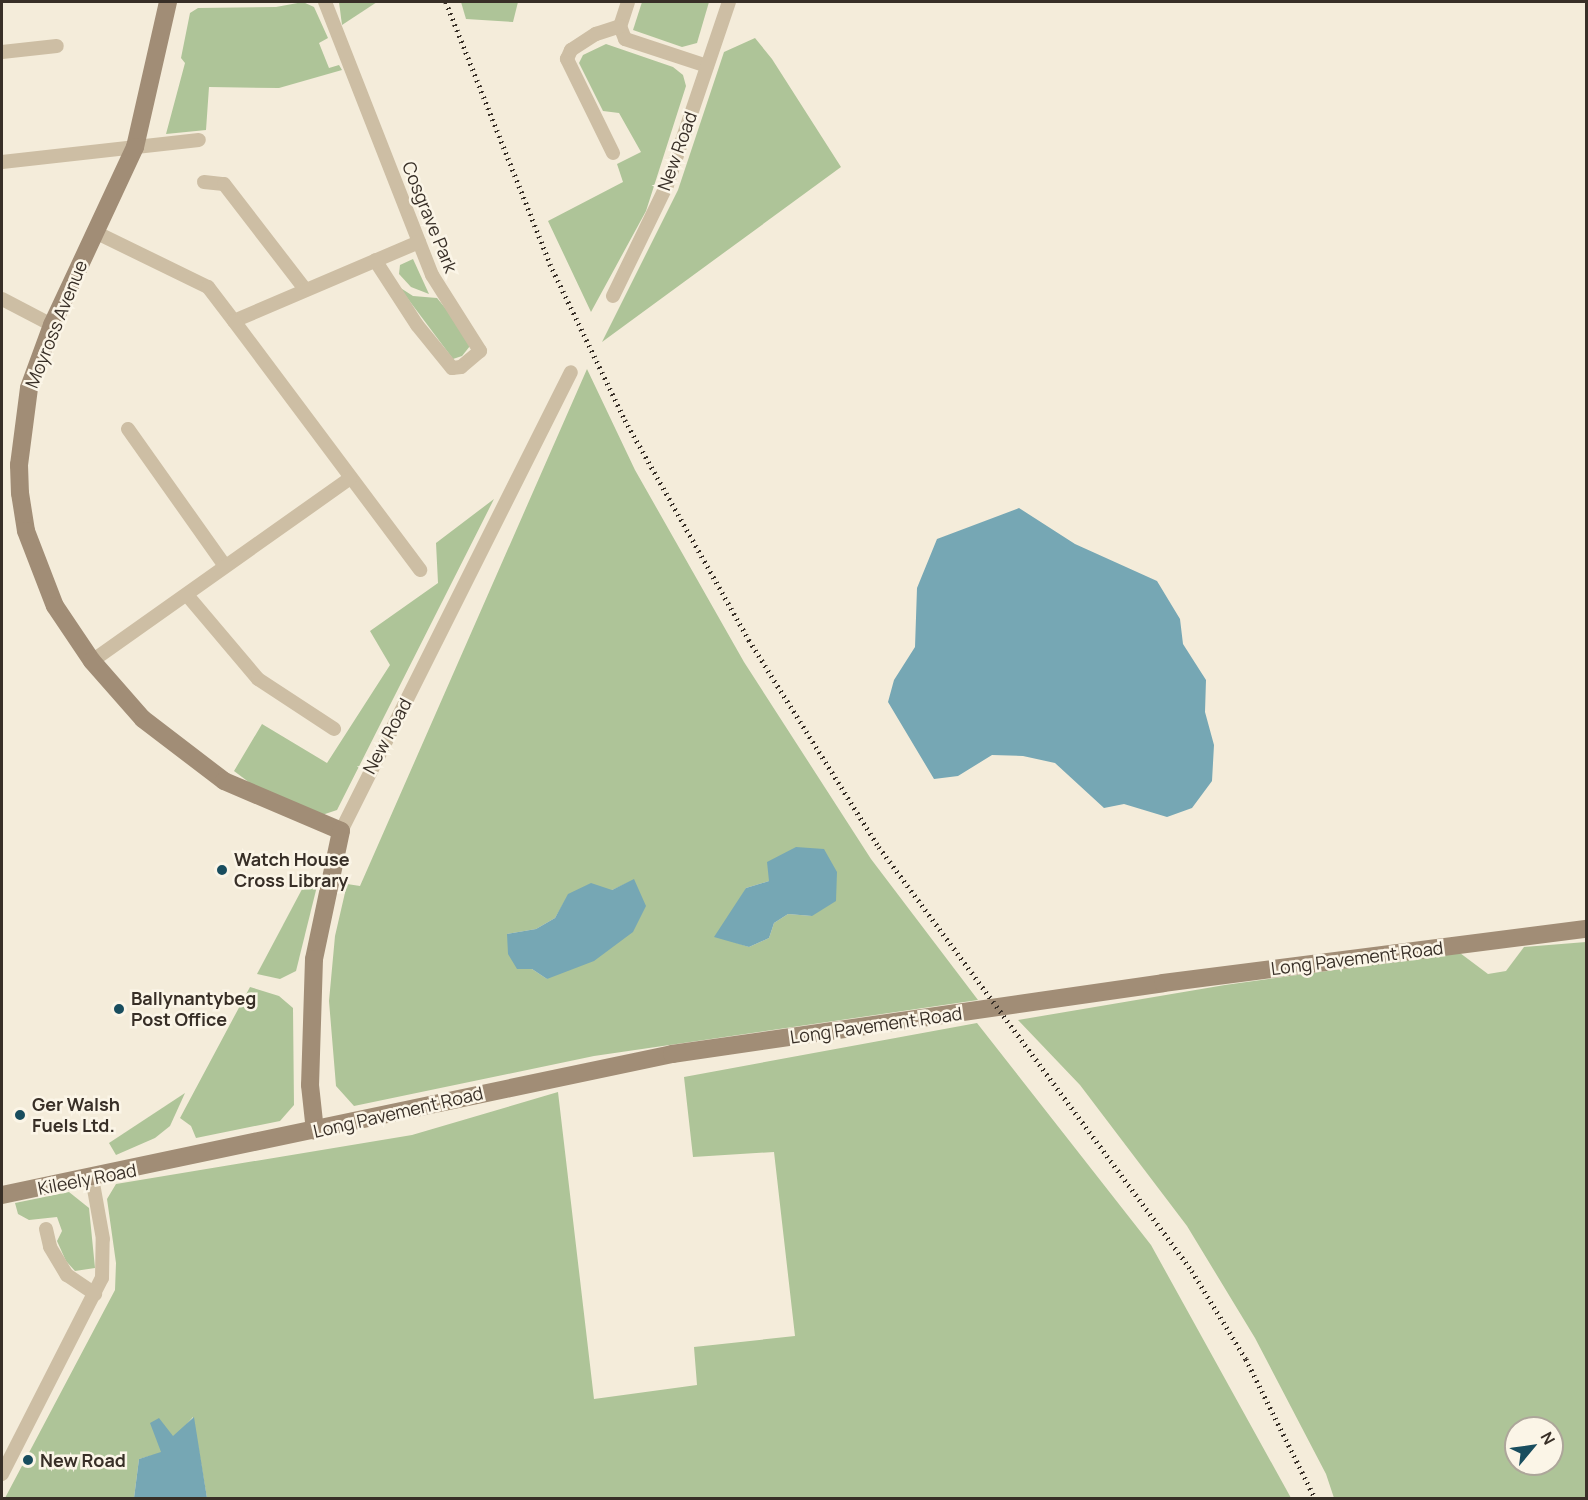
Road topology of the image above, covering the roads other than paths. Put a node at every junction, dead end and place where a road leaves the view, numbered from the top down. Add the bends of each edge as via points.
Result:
1 (168, 2) edge
2 (325, 2) edge
3 (628, 2) edge
4 (729, 2) edge
5 (620, 26) junction
6 (57, 46) dead end
7 (2, 52) edge
8 (707, 66) junction
9 (199, 140) dead end
10 (135, 147) junction
11 (613, 153) dead end
12 (2, 162) edge
13 (204, 182) dead end
14 (95, 232) junction
15 (419, 242) junction
16 (375, 260) junction
17 (304, 288) junction
18 (613, 296) dead end
19 (2, 299) edge
20 (234, 321) junction
21 (52, 325) junction
22 (571, 372) dead end
23 (128, 429) dead end
24 (350, 478) junction
25 (225, 566) junction
26 (420, 570) dead end
27 (187, 595) junction
28 (92, 661) junction
29 (334, 729) dead end
30 (341, 831) junction
31 (1587, 929) edge
32 (315, 1131) junction
33 (172, 1161) joint
34 (92, 1178) junction
35 (2, 1196) edge
36 (46, 1229) dead end
37 (94, 1294) junction
38 (2, 1474) edge

1 - 10 main road, Moyross Avenue
2 - 15 street, Cosgrave Park
3 - 5 street
4 - 8 street, New Road
5 - 8 street via 625,39
5 - 11 street via 596,34 571,50 567,58
6 - 7 street
8 - 18 street, New Road via 667,185
9 - 10 street
10 - 12 street
10 - 14 main road, Moyross Avenue
13 - 17 street via 224,184
14 - 20 street via 208,287
14 - 21 main road, Moyross Avenue
15 - 16 street
15 - 16 street, Cosgrave Park via 442,293 478,343 480,351 461,367 452,368 417,325
16 - 17 street
17 - 20 street
19 - 21 street
20 - 24 street
21 - 28 main road, Moyross Avenue via 29,388 19,465 20,493 26,531 39,569 55,606
22 - 30 street, New Road
23 - 25 street
24 - 25 street
24 - 26 street
25 - 27 street
27 - 28 street
27 - 29 street via 258,679
28 - 30 main road, Moyross Avenue via 143,719 224,781
30 - 32 main road, New Road via 314,959 310,1069
31 - 32 main road, Long Pavement Road via 1162,983 672,1054
32 - 33 main road, Long Pavement Road
33 - 34 main road, Kileely Road
34 - 35 main road, Kileely Road
34 - 37 street via 104,1259
36 - 37 street via 50,1247 66,1275
37 - 38 street

